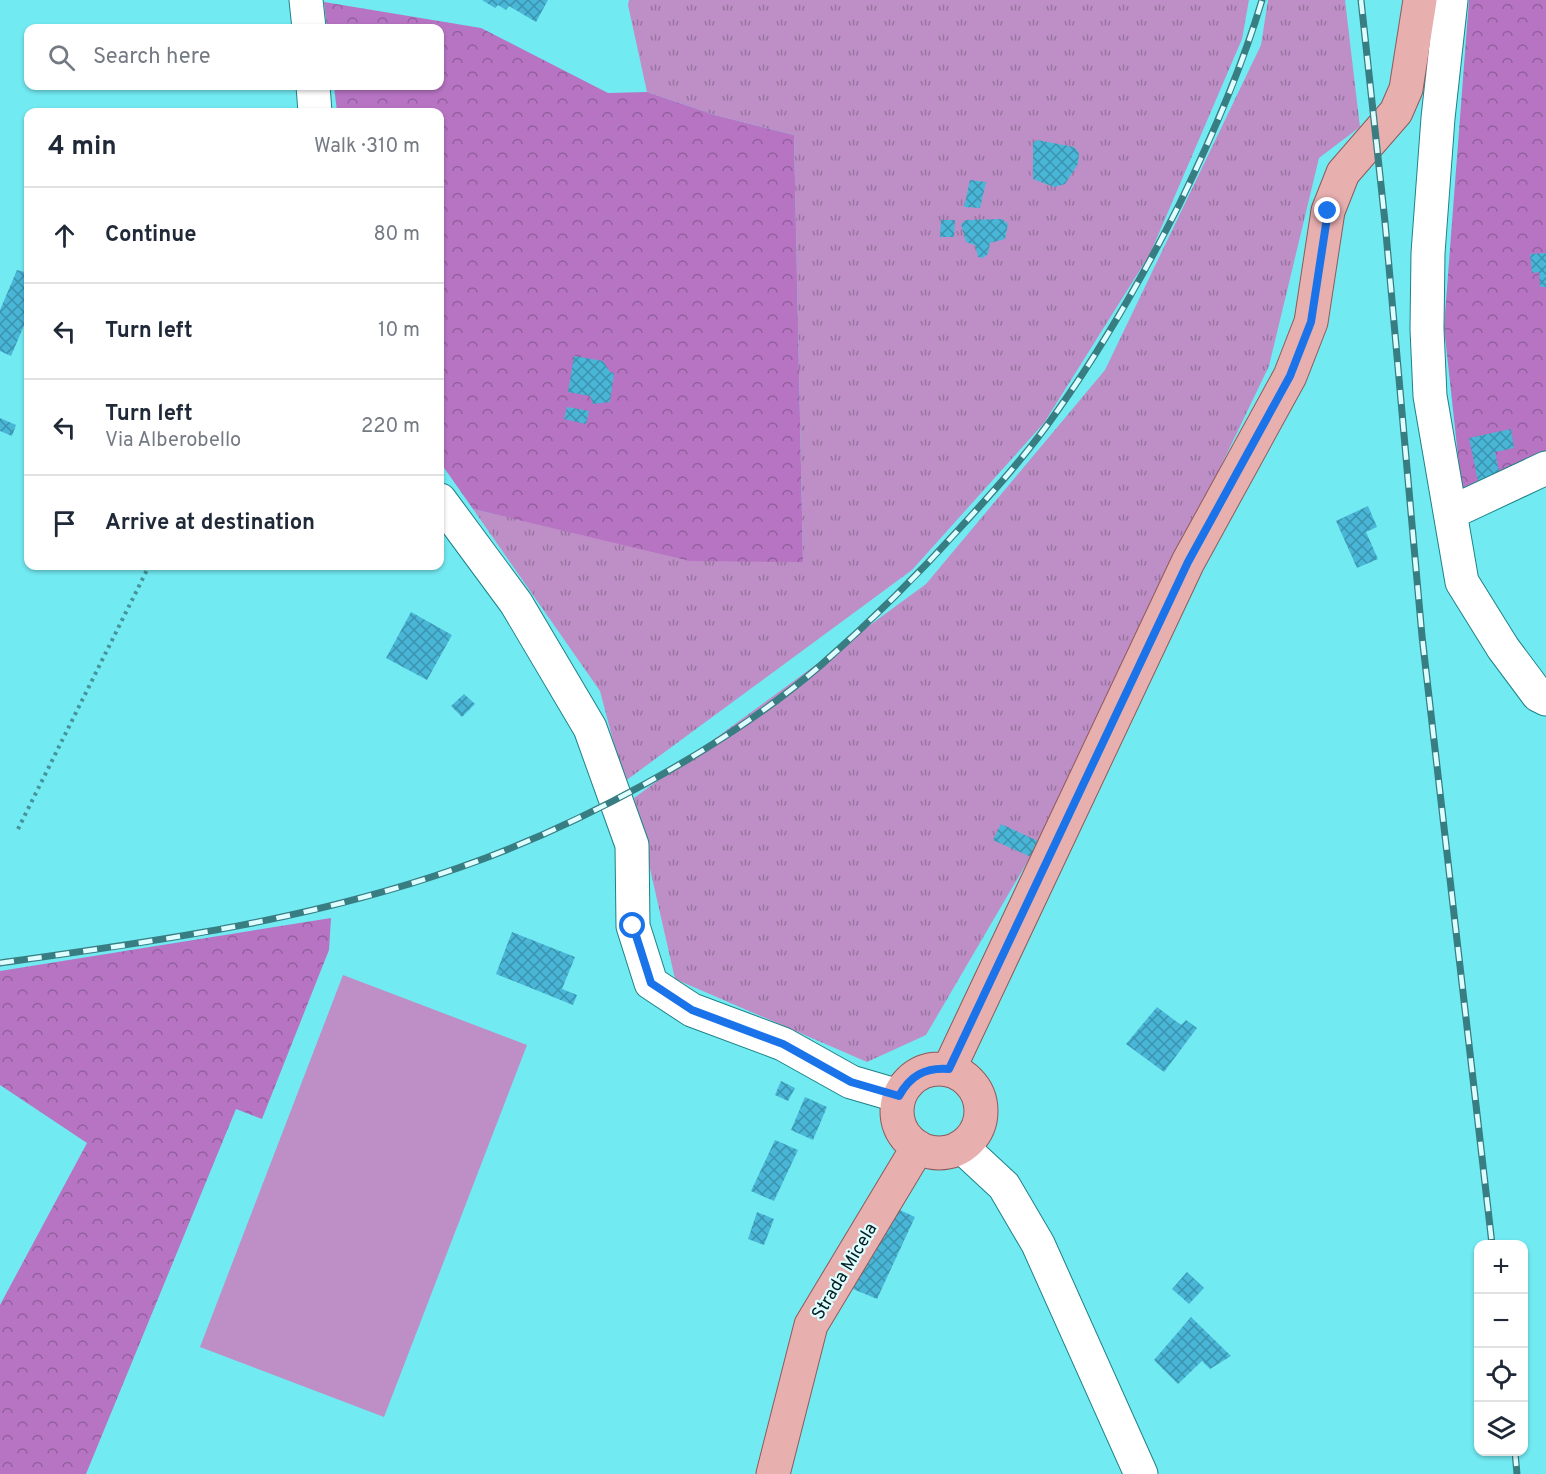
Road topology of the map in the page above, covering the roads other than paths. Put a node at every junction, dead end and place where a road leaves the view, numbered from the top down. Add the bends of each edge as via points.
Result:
1 (306, 0) edge
2 (1420, 0) edge
3 (1451, 0) edge
4 (309, 24) edge
5 (314, 90) edge
6 (315, 108) edge
7 (1546, 468) edge
8 (444, 505) edge
9 (1450, 513) junction
10 (1546, 699) edge
11 (949, 1069) junction
12 (899, 1096) junction
13 (918, 1147) junction
14 (962, 1147) junction
15 (773, 1474) edge
16 (1141, 1474) edge

1 - 4 street
2 - 11 main road via 1406,89 1396,112 1342,173 1328,211 1311,322 1290,376 1188,562
3 - 9 street via 1437,129 1427,329 1430,396
5 - 6 street
7 - 9 street
8 - 12 street via 516,603 590,728 633,845 633,926 651,983 692,1010 783,1044 851,1082
9 - 10 street via 1462,582 1503,648 1538,695
11 - 12 main road via 924,1071
11 - 14 main road via 973,1084 980,1097 979,1125
12 - 13 main road via 898,1119 909,1140
13 - 14 main road via 940,1153
13 - 15 main road, Strada Micela via 812,1325
14 - 16 street via 1004,1186 1038,1244

